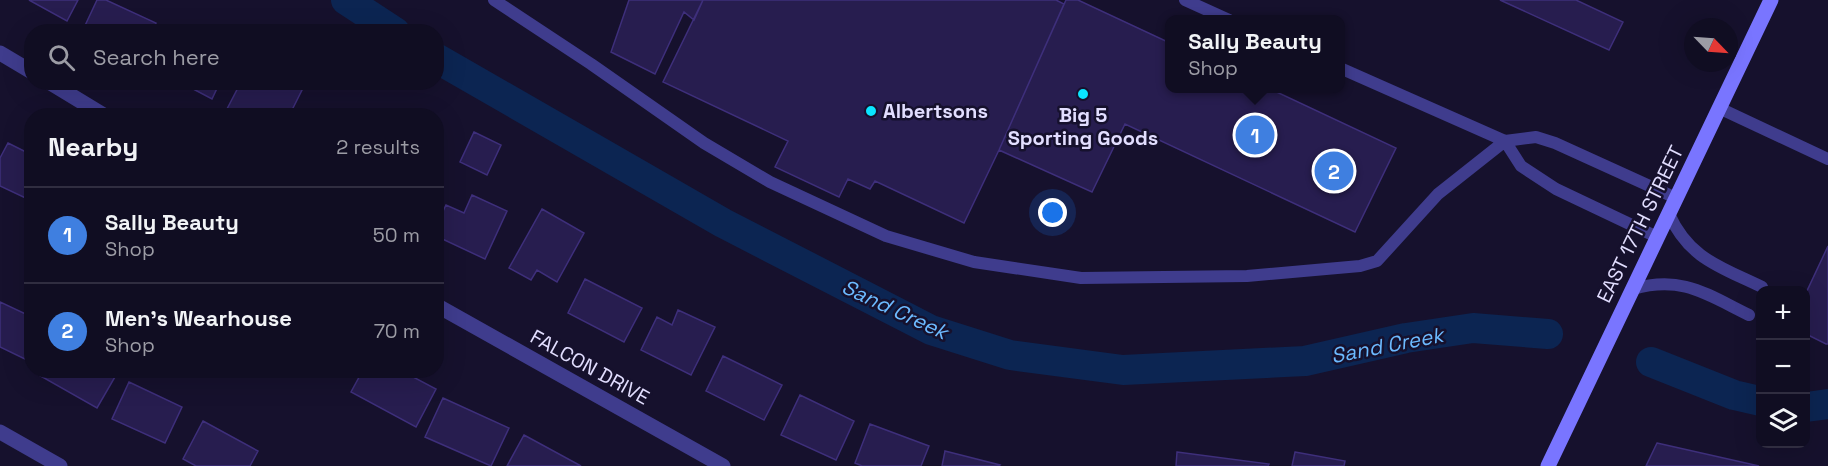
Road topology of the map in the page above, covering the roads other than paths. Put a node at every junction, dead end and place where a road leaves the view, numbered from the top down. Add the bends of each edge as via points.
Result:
1 (494, 0) edge
2 (1185, 0) edge
3 (1771, 0) edge
4 (1218, 15) edge
5 (0, 53) edge
6 (24, 67) edge
7 (1345, 70) edge
8 (62, 90) edge
9 (92, 108) edge
10 (1719, 108) junction
11 (1505, 141) junction
12 (1828, 159) edge
13 (1676, 198) junction
14 (1669, 214) junction
15 (1657, 237) junction
16 (1760, 286) edge
17 (1633, 289) junction
18 (444, 309) edge
19 (1749, 315) dead end
20 (0, 432) edge
21 (60, 466) edge
22 (723, 466) edge
23 (1548, 466) edge

1 - 11 lane via 704,143 770,182 886,236 974,262 1070,276 1247,276 1360,266 1377,261 1438,194
2 - 4 lane
3 - 10 main road, EAST 17TH STREET
5 - 6 street
7 - 11 lane
8 - 9 street
10 - 12 lane
10 - 13 main road, EAST 17TH STREET
11 - 13 lane via 1536,137 1555,143
11 - 15 lane via 1521,166 1556,189
13 - 14 main road, EAST 17TH STREET
14 - 15 main road, EAST 17TH STREET
14 - 16 lane via 1676,230 1696,253
15 - 17 main road, EAST 17TH STREET
17 - 19 lane via 1652,284 1684,286
17 - 23 main road, EAST 17TH STREET
18 - 22 street, FALCON DRIVE
20 - 21 street

